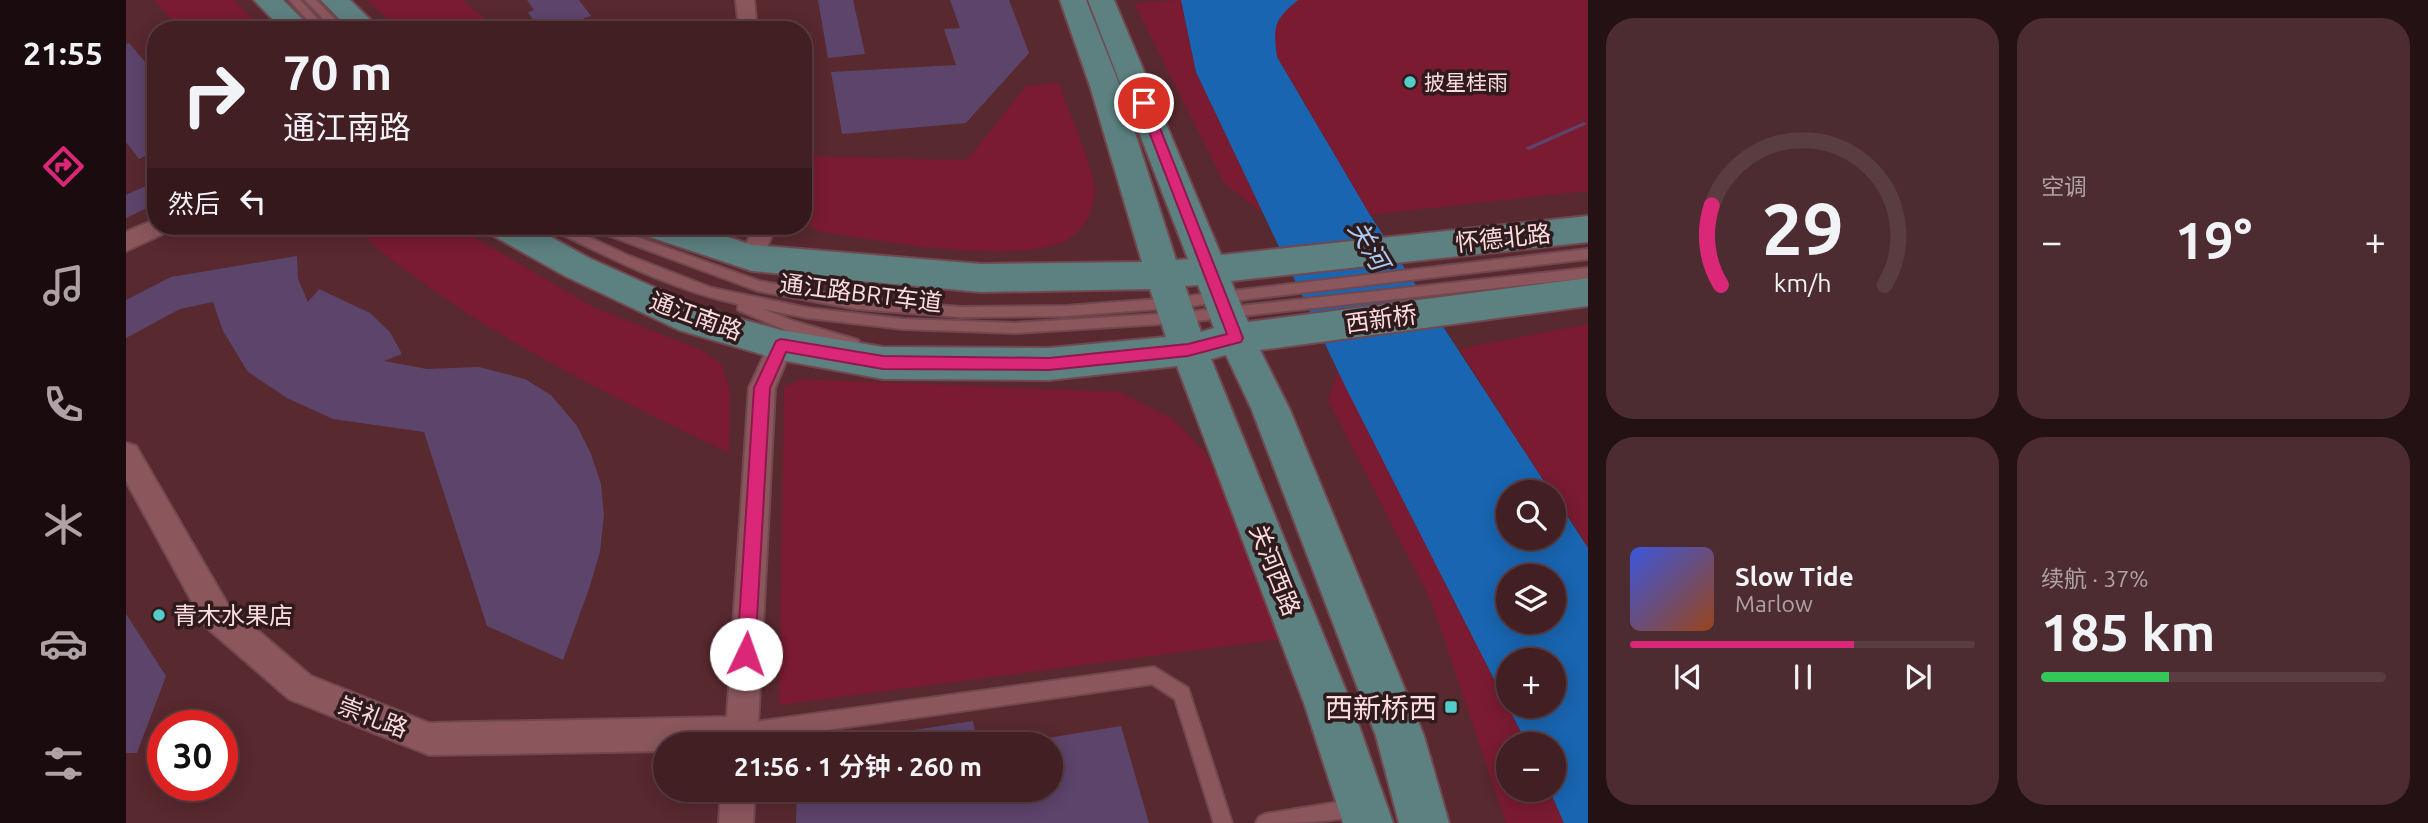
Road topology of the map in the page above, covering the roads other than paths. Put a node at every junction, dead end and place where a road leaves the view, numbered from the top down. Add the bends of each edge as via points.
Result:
1 (267, 0) edge
2 (294, 0) edge
3 (310, 0) edge
4 (334, 0) edge
5 (744, 0) edge
6 (1073, 0) edge
7 (1101, 0) edge
8 (289, 21) edge
9 (314, 21) edge
10 (331, 21) edge
11 (357, 21) edge
12 (746, 21) edge
13 (1588, 229) edge
14 (147, 232) edge
15 (520, 235) edge
16 (574, 235) edge
17 (647, 235) edge
18 (652, 235) edge
19 (761, 235) edge
20 (126, 242) edge
21 (1588, 254) edge
22 (752, 258) junction
23 (1425, 260) junction
24 (1588, 273) edge
25 (1588, 292) edge
26 (710, 293) junction
27 (1451, 299) junction
28 (1223, 305) junction
29 (1175, 312) junction
30 (781, 345) junction
31 (961, 363) junction
32 (126, 455) edge
33 (741, 732) edge
34 (780, 732) edge
35 (653, 738) edge
36 (737, 802) edge
37 (1366, 815) edge
38 (736, 823) edge
39 (1223, 823) edge
40 (1265, 823) edge
41 (1424, 823) edge

1 - 8 main road
2 - 9 lane
3 - 10 lane
4 - 11 main road
5 - 12 street
6 - 29 main road, 关河西路 via 1097,57
7 - 28 main road
13 - 23 main road, 怀德北路
14 - 20 street
15 - 30 main road, 通江南路 via 692,320
16 - 26 lane, 通江路BRT车道
17 - 29 lane, 通江路BRT车道 via 758,286 857,304 961,312
18 - 22 main road, 通江南路
19 - 22 street
21 - 23 lane
22 - 29 main road, 通江南路 via 981,278
23 - 28 main road via 1277,276
24 - 27 lane
25 - 27 main road
26 - 29 lane, 通江路BRT车道 via 808,313 903,324 1014,328
26 - 31 lane via 790,326 882,353
27 - 28 main road, 西新桥 via 1300,317
28 - 29 main road, 通江南路
28 - 29 main road
28 - 41 main road via 1271,411 1400,736
29 - 31 main road, 通江南路 via 1049,364
29 - 37 main road, 关河西路 via 1347,753
30 - 31 main road, 通江南路 via 883,363
30 - 33 street via 762,388
32 - 35 street, 崇礼路 via 217,616 300,688 429,738
34 - 39 lane via 1154,675 1182,694
36 - 38 street
37 - 40 lane

